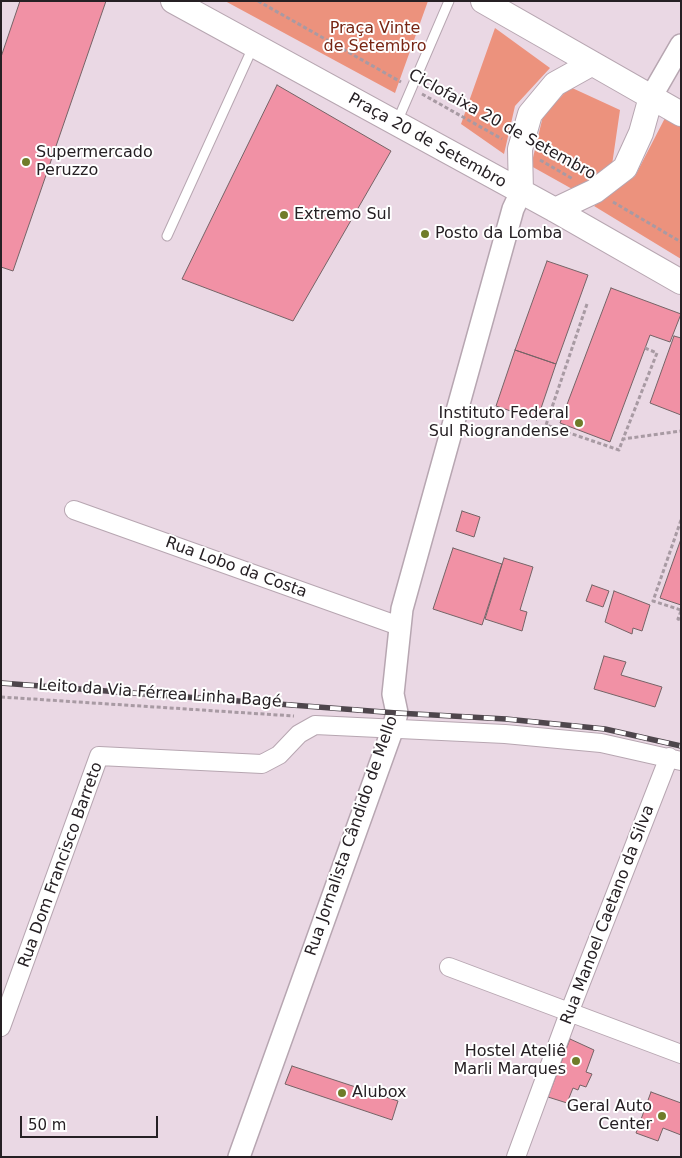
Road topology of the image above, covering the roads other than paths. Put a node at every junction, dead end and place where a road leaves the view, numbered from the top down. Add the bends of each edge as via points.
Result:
1 (173, 1) edge
2 (448, 1) edge
3 (484, 1) edge
4 (681, 45) edge
5 (254, 46) junction
6 (591, 64) junction
7 (650, 97) junction
8 (681, 114) edge
9 (396, 124) junction
10 (521, 192) junction
11 (555, 210) junction
12 (168, 236) dead end
13 (681, 282) edge
14 (74, 510) dead end
15 (399, 626) junction
16 (392, 728) junction
17 (675, 759) edge
18 (449, 967) dead end
19 (569, 1013) junction
20 (1, 1027) edge
21 (681, 1054) edge
22 (239, 1157) edge
23 (516, 1157) edge

1 - 5 main road, Praça 20 de Setembro
2 - 9 lane
3 - 6 main road
4 - 7 street
5 - 9 main road, Praça 20 de Setembro
5 - 12 lane
6 - 7 main road
6 - 10 main road via 555,84 530,114 520,149
7 - 8 main road
7 - 11 main road via 641,133 624,168 595,191
9 - 10 main road, Praça 20 de Setembro
10 - 11 main road, Praça 20 de Setembro
10 - 15 street, Rua Jornalista Cândido de Mello via 513,209 423,529
11 - 13 main road, Praça 20 de Setembro
14 - 15 street, Rua Lobo da Costa
15 - 16 street, Rua Jornalista Cândido de Mello via 393,694 397,712
16 - 17 street via 601,743
16 - 20 street, Rua Dom Francisco Barreto via 315,725 299,734 279,755 262,764 99,756
16 - 22 street, Rua Jornalista Cândido de Mello
17 - 19 street, Rua Manoel Caetano da Silva
18 - 19 street
19 - 21 street
19 - 23 street, Rua Manoel Caetano da Silva

